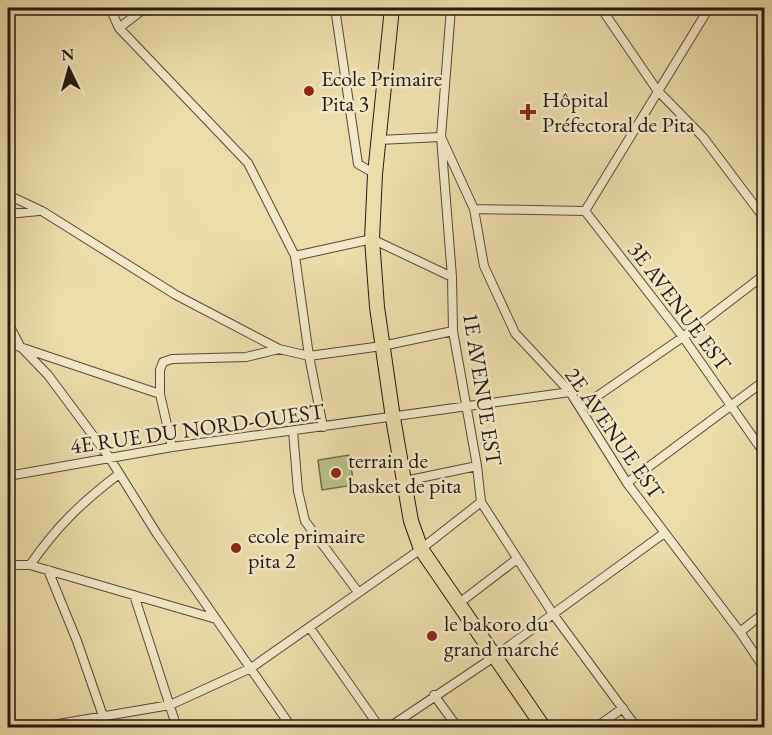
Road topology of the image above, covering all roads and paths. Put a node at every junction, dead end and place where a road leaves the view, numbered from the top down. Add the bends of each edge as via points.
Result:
1 (110, 8) edge
2 (177, 8) edge
3 (335, 8) edge
4 (392, 8) edge
5 (451, 8) edge
6 (601, 8) edge
7 (710, 8) edge
8 (119, 28) junction
9 (657, 90) junction
10 (441, 137) junction
11 (379, 140) junction
12 (375, 174) junction
13 (8, 195) edge
14 (474, 209) junction
15 (42, 211) junction
16 (585, 211) junction
17 (8, 214) edge
18 (765, 218) edge
19 (372, 239) junction
20 (296, 256) junction
21 (765, 276) edge
22 (452, 277) junction
23 (8, 323) edge
24 (453, 331) junction
25 (683, 337) junction
26 (8, 343) edge
27 (20, 346) junction
28 (382, 346) junction
29 (279, 349) junction
30 (309, 356) junction
31 (765, 381) edge
32 (570, 392) junction
33 (160, 394) junction
34 (466, 406) junction
35 (732, 406) junction
36 (580, 408) junction
37 (393, 418) junction
38 (323, 427) junction
39 (293, 431) junction
40 (172, 447) junction
41 (765, 453) edge
42 (109, 458) junction
43 (477, 466) junction
44 (119, 474) junction
45 (8, 476) edge
46 (405, 481) junction
47 (627, 483) junction
48 (481, 502) junction
49 (663, 534) junction
50 (421, 549) junction
51 (517, 559) junction
52 (8, 565) edge
53 (30, 565) junction
54 (48, 570) junction
55 (358, 592) junction
56 (134, 596) junction
57 (458, 604) junction
58 (765, 613) edge
59 (553, 614) junction
60 (216, 619) junction
61 (310, 628) junction
62 (740, 632) junction
63 (494, 657) junction
64 (251, 668) junction
65 (765, 668) edge
66 (434, 695) junction
67 (170, 705) junction
68 (622, 708) junction
69 (103, 716) junction
70 (288, 726) edge
71 (35, 728) edge
72 (177, 728) edge
73 (380, 728) edge
74 (388, 728) edge
75 (458, 728) edge
76 (544, 728) edge
77 (595, 728) edge
78 (637, 728) edge

1 - 8 street
2 - 8 street via 141,10
3 - 12 street via 358,164
4 - 11 highway
5 - 10 street, 1E AVENUE EST
6 - 9 street
7 - 9 street
8 - 20 street via 248,163
9 - 16 street
9 - 18 street via 703,137
10 - 11 street
10 - 14 street, 2E AVENUE EST
10 - 22 street, 1E AVENUE EST
11 - 12 highway
12 - 19 highway
13 - 15 street
14 - 16 street
14 - 32 street, 2E AVENUE EST via 483,266 515,333
15 - 17 street
15 - 29 street via 176,295
16 - 25 street, 3E AVENUE EST
19 - 20 street
19 - 22 street
19 - 28 highway
20 - 30 street
21 - 25 street
22 - 24 street, 1E AVENUE EST
23 - 27 street
24 - 28 street
24 - 34 street, 1E AVENUE EST
25 - 35 street, 3E AVENUE EST
25 - 36 street
26 - 27 street
27 - 33 street
27 - 42 street via 48,375
28 - 30 street
28 - 37 highway
29 - 30 street
29 - 33 street via 246,357 163,362
30 - 38 street
31 - 35 street
32 - 34 street, 4E RUE DU NORD-OUEST
32 - 36 street, 2E AVENUE EST
33 - 40 street
34 - 37 street, 4E RUE DU NORD-OUEST
34 - 43 street, 1E AVENUE EST
35 - 41 street, 3E AVENUE EST
35 - 47 street
36 - 47 street, 2E AVENUE EST
37 - 38 street, 4E RUE DU NORD-OUEST
37 - 46 highway
38 - 39 street, 4E RUE DU NORD-OUEST
39 - 40 street, 4E RUE DU NORD-OUEST
39 - 55 street via 305,521
40 - 42 street, 4E RUE DU NORD-OUEST
42 - 44 street
42 - 45 street, 4E RUE DU NORD-OUEST
43 - 46 street
43 - 48 street, 1E AVENUE EST
44 - 53 street via 82,501
44 - 60 street
46 - 50 highway via 411,521
47 - 49 street, 2E AVENUE EST
48 - 50 street
48 - 51 street, 1E AVENUE EST
49 - 59 street
49 - 62 street, 2E AVENUE EST
50 - 55 street
50 - 57 highway
51 - 57 street
51 - 59 street, 1E AVENUE EST
52 - 53 street
53 - 54 street
54 - 56 street
54 - 69 street
55 - 61 street
56 - 60 street
56 - 67 street
57 - 63 highway
58 - 62 street
59 - 63 street
59 - 68 street, 1E AVENUE EST
60 - 64 street
61 - 64 street
61 - 73 street
62 - 65 street, 2E AVENUE EST
63 - 66 street
63 - 76 highway
64 - 67 street
64 - 70 street
66 - 74 street
66 - 75 street
67 - 69 street
67 - 72 street
68 - 77 street
68 - 78 street, 1E AVENUE EST
69 - 71 street

